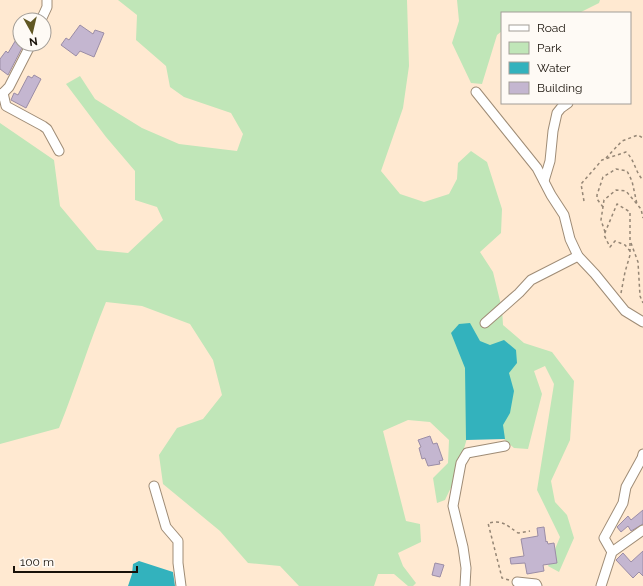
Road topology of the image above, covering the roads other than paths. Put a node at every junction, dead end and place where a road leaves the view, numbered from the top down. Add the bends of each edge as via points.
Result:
1 (47, 0) edge
2 (45, 12) edge
3 (27, 52) edge
4 (476, 92) dead end
5 (2, 94) edge
6 (567, 104) edge
7 (59, 151) dead end
8 (544, 181) junction
9 (578, 256) junction
10 (643, 322) edge
11 (485, 323) dead end
12 (505, 446) dead end
13 (643, 454) edge
14 (154, 486) dead end
15 (643, 530) edge
16 (612, 552) junction
17 (517, 582) road end
18 (181, 586) edge
19 (465, 586) edge
20 (537, 586) edge
21 (602, 586) edge

1 - 2 street
3 - 5 street via 9,87
4 - 8 street via 537,168
5 - 7 street via 6,106 43,126
6 - 8 street via 557,113 550,161
8 - 9 street via 564,215 570,239
9 - 10 street via 625,310
9 - 11 street via 531,280
12 - 19 street via 467,453 461,463 453,506 463,547
13 - 16 street via 626,487 623,503 604,538
14 - 18 street via 166,527 178,541
15 - 16 street
16 - 21 street
17 - 20 street

